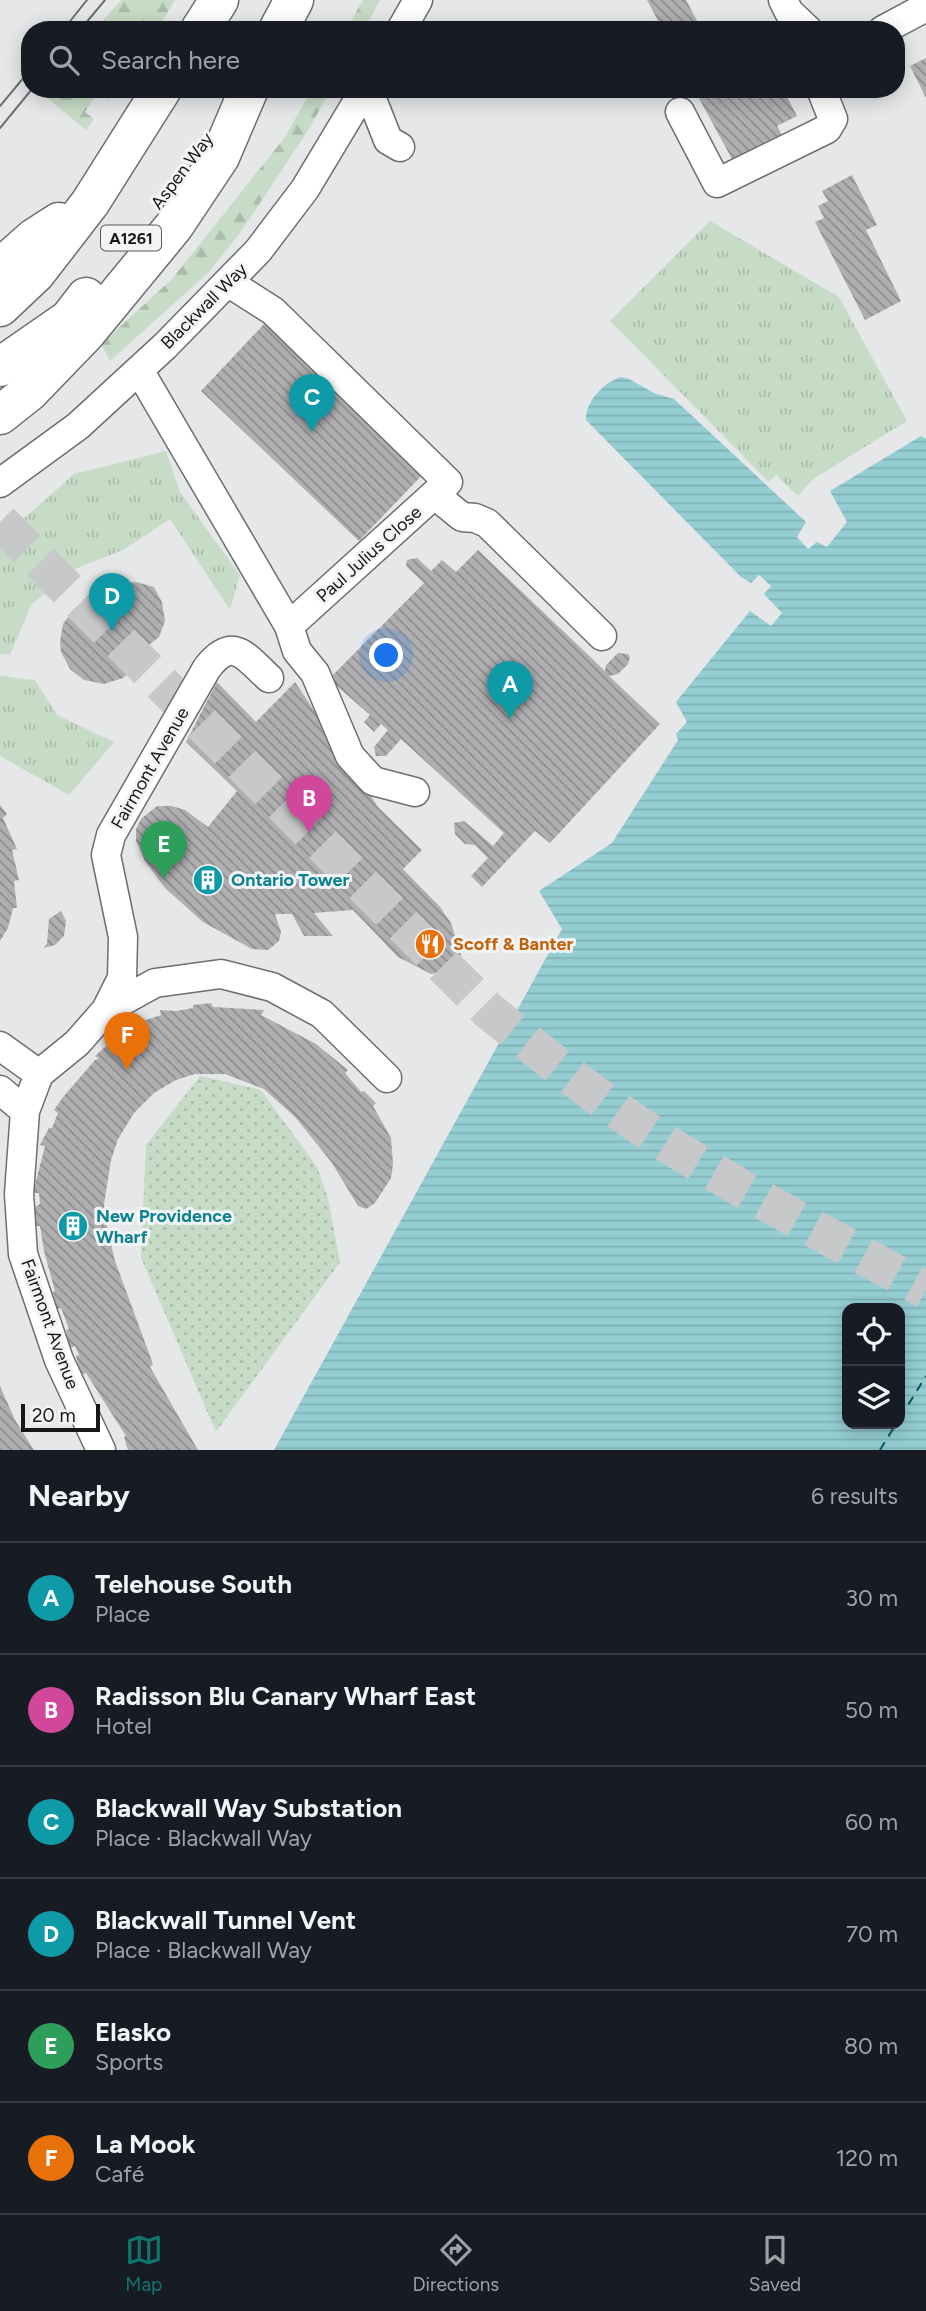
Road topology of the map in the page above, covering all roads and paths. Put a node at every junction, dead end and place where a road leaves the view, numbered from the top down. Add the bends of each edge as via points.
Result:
1 (219, 0) edge
2 (294, 0) edge
3 (418, 0) edge
4 (783, 0) edge
5 (926, 7) edge
6 (206, 21) edge
7 (283, 21) edge
8 (406, 21) edge
9 (798, 21) edge
10 (900, 21) edge
11 (156, 98) edge
12 (239, 98) edge
13 (243, 98) edge
14 (360, 98) edge
15 (370, 98) edge
16 (824, 98) edge
17 (680, 112) dead end
18 (400, 147) dead end
19 (90, 203) junction
20 (0, 268) edge
21 (229, 283) junction
22 (0, 307) edge
23 (0, 367) edge
24 (139, 370) junction
25 (0, 415) edge
26 (0, 483) edge
27 (435, 495) junction
28 (289, 626) junction
29 (602, 636) dead end
30 (268, 678) dead end
31 (415, 792) dead end
32 (106, 1010) junction
33 (0, 1046) edge
34 (39, 1074) junction
35 (387, 1078) dead end
36 (0, 1090) edge
37 (25, 1111) junction
38 (102, 1450) edge

1 - 6 highway
2 - 7 highway
3 - 8 street
4 - 9 street
5 - 10 street
11 - 19 highway, A1261
12 - 23 highway, Aspen Way / A1261 via 69,318
13 - 25 highway, A1261 via 220,157 174,226 86,333
14 - 21 street, Blackwall Way via 304,189
15 - 18 street via 388,140
16 - 17 street via 832,119 827,129 717,183
19 - 20 highway, A1261 via 34,238
19 - 22 highway, A1261 via 36,273
21 - 24 street, Blackwall Way
21 - 27 street, Paul Julius Close via 272,311 448,482
24 - 26 street, Blackwall Way via 78,426
24 - 28 street
27 - 28 street, Paul Julius Close
27 - 29 street via 462,517 487,523
28 - 31 street via 297,651 315,673 350,756 373,781
30 - 32 street, Fairmont Avenue via 246,656 229,650 216,657 111,835 106,855 123,937 122,978
32 - 34 street, Fairmont Avenue
32 - 35 street via 155,983 221,974 247,980 272,987 322,1014
33 - 34 street
34 - 37 street, Fairmont Avenue
36 - 37 street
37 - 38 street, Fairmont Avenue via 19,1194 23,1254 59,1360

